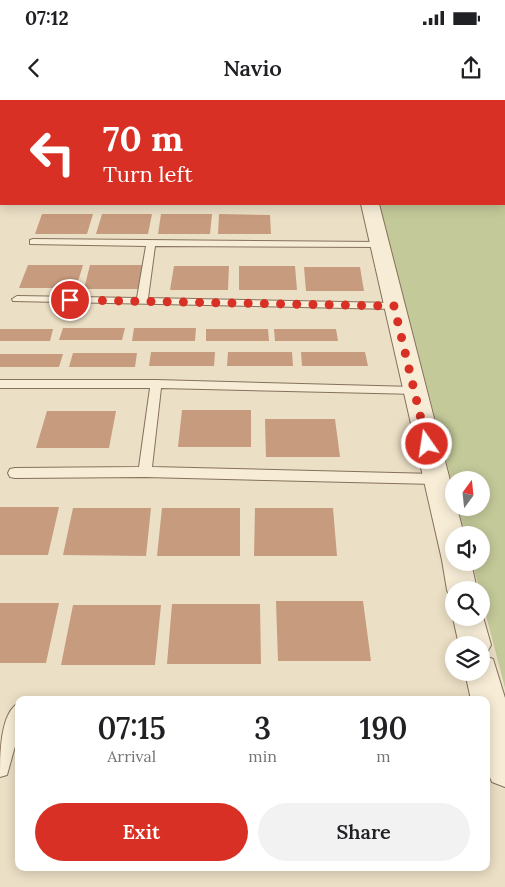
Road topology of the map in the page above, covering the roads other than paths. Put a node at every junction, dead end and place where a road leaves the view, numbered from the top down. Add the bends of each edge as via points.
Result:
1 (370, 205) edge
2 (33, 242) dead end
3 (151, 243) junction
4 (380, 245) junction
5 (17, 299) dead end
6 (142, 300) junction
7 (394, 306) junction
8 (0, 384) edge
9 (156, 384) junction
10 (414, 391) junction
11 (145, 472) junction
12 (15, 473) dead end
13 (435, 479) junction
14 (447, 526) edge
15 (483, 681) edge
16 (486, 696) edge
17 (15, 716) edge
18 (490, 716) edge
19 (0, 768) edge
20 (505, 769) edge

1 - 4 street
2 - 3 lane
3 - 4 lane
3 - 6 lane
4 - 7 street
5 - 6 lane
6 - 7 lane
7 - 10 street
8 - 9 lane
9 - 10 lane
9 - 11 lane
10 - 13 street
11 - 12 lane
11 - 13 lane
13 - 14 street
15 - 16 street
17 - 19 lane
18 - 20 street

